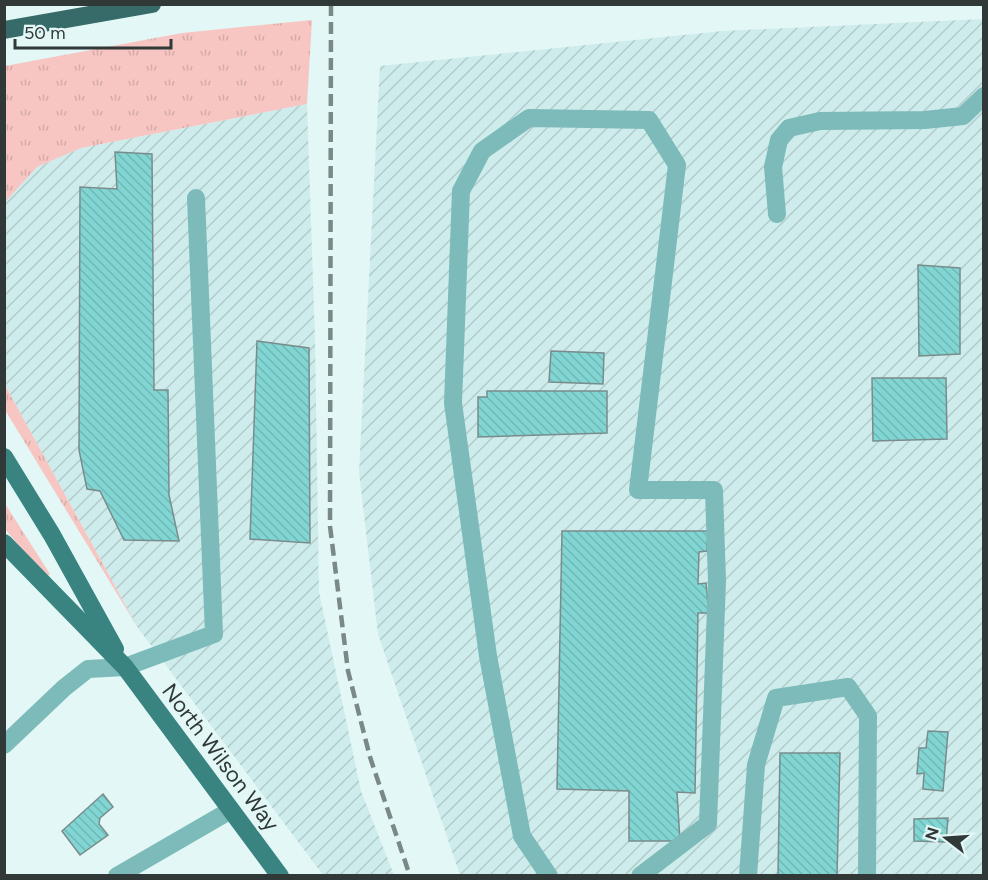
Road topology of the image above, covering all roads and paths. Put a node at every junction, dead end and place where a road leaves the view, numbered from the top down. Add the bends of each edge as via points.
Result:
1 (152, 4) edge
2 (4, 30) edge
3 (984, 96) edge
4 (196, 198) dead end
5 (777, 214) dead end
6 (4, 457) edge
7 (4, 543) edge
8 (125, 666) junction
9 (4, 745) edge
10 (231, 810) junction
11 (117, 876) edge
12 (280, 876) edge
13 (549, 876) edge
14 (639, 876) edge
15 (748, 876) edge
16 (867, 876) edge

1 - 2 highway
3 - 5 lane via 963,116 820,121 789,128 779,140 773,166
4 - 8 lane via 214,634
6 - 8 main road, North Wilson Way
7 - 8 main road, North Wilson Way
8 - 9 lane via 88,669 78,675
8 - 10 main road, North Wilson Way
10 - 11 lane
10 - 12 main road, North Wilson Way
13 - 14 lane via 522,836 488,656 453,403 461,191 482,151 529,118 649,120 677,165 638,490 714,490 717,581 708,824
15 - 16 lane via 756,765 776,698 848,687 868,716

